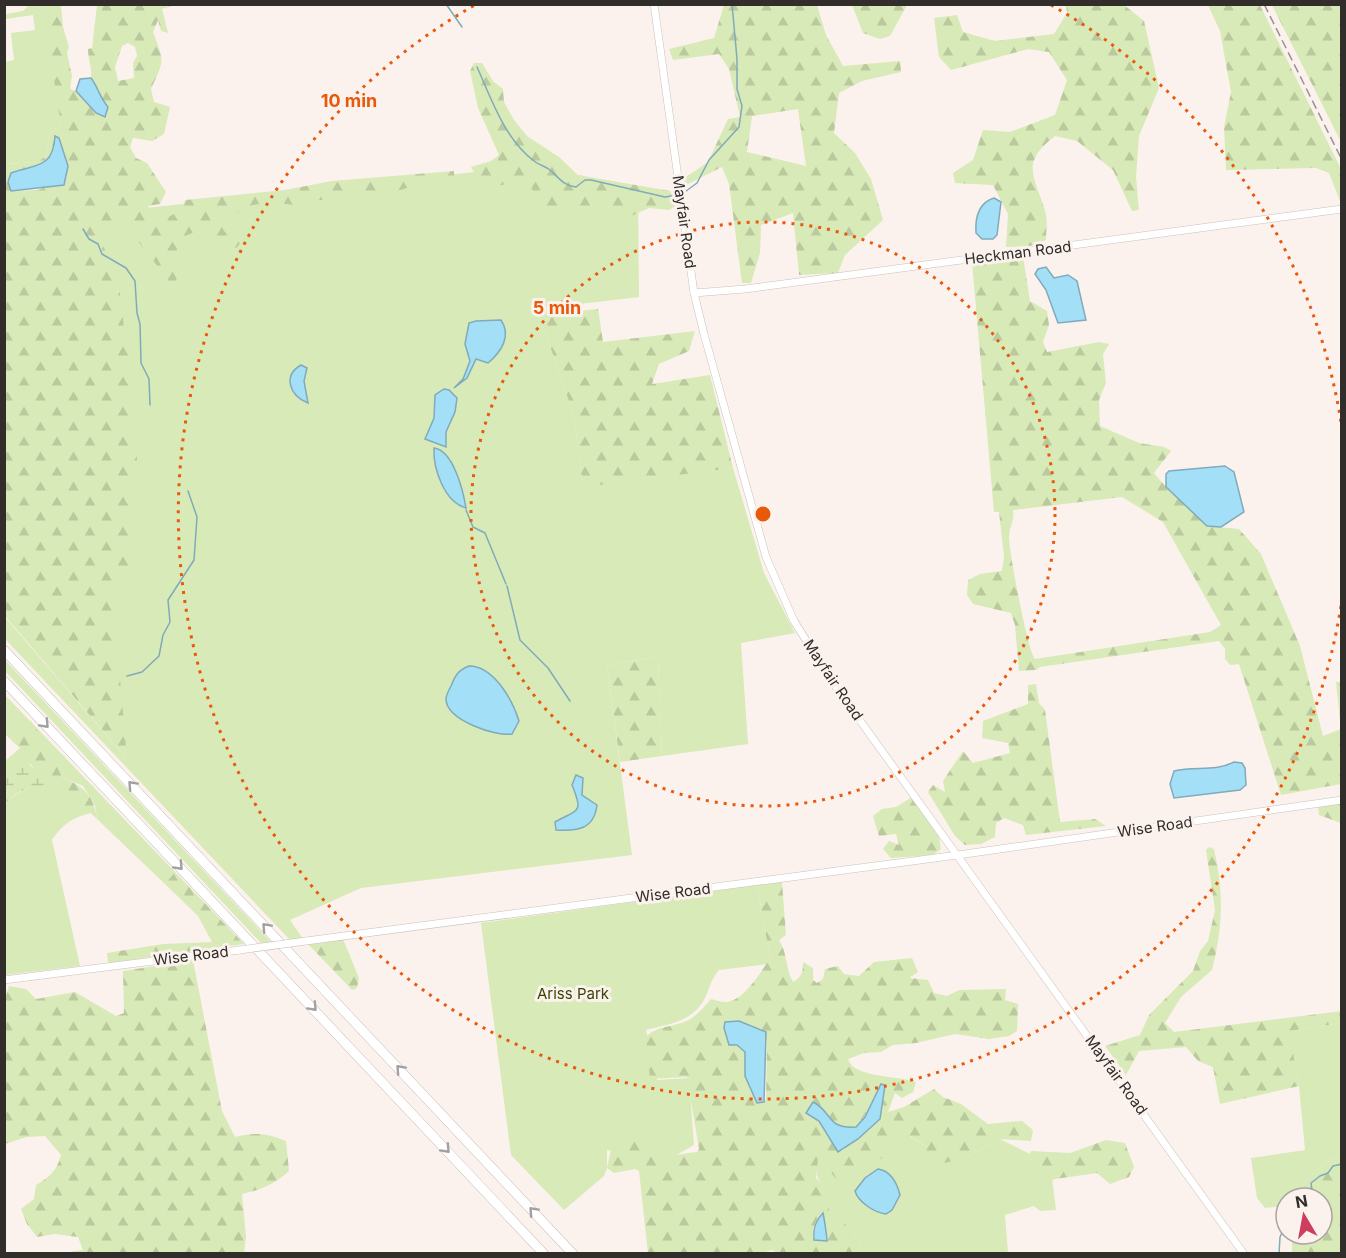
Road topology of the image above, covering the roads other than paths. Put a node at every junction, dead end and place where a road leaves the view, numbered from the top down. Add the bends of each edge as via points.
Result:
1 (654, 4) edge
2 (1341, 209) edge
3 (694, 293) junction
4 (4, 650) edge
5 (4, 681) edge
6 (1341, 800) edge
7 (958, 855) junction
8 (4, 980) edge
9 (544, 1254) edge
10 (573, 1254) edge
11 (1244, 1254) edge

1 - 3 street, Mayfair Road
2 - 3 street, Heckman Road
3 - 7 street, Mayfair Road via 758,532 784,601 833,683
10 -> 4 highway
5 -> 9 highway
6 - 7 street, Wise Road
7 - 8 street, Wise Road, bridge
7 - 11 street, Mayfair Road

